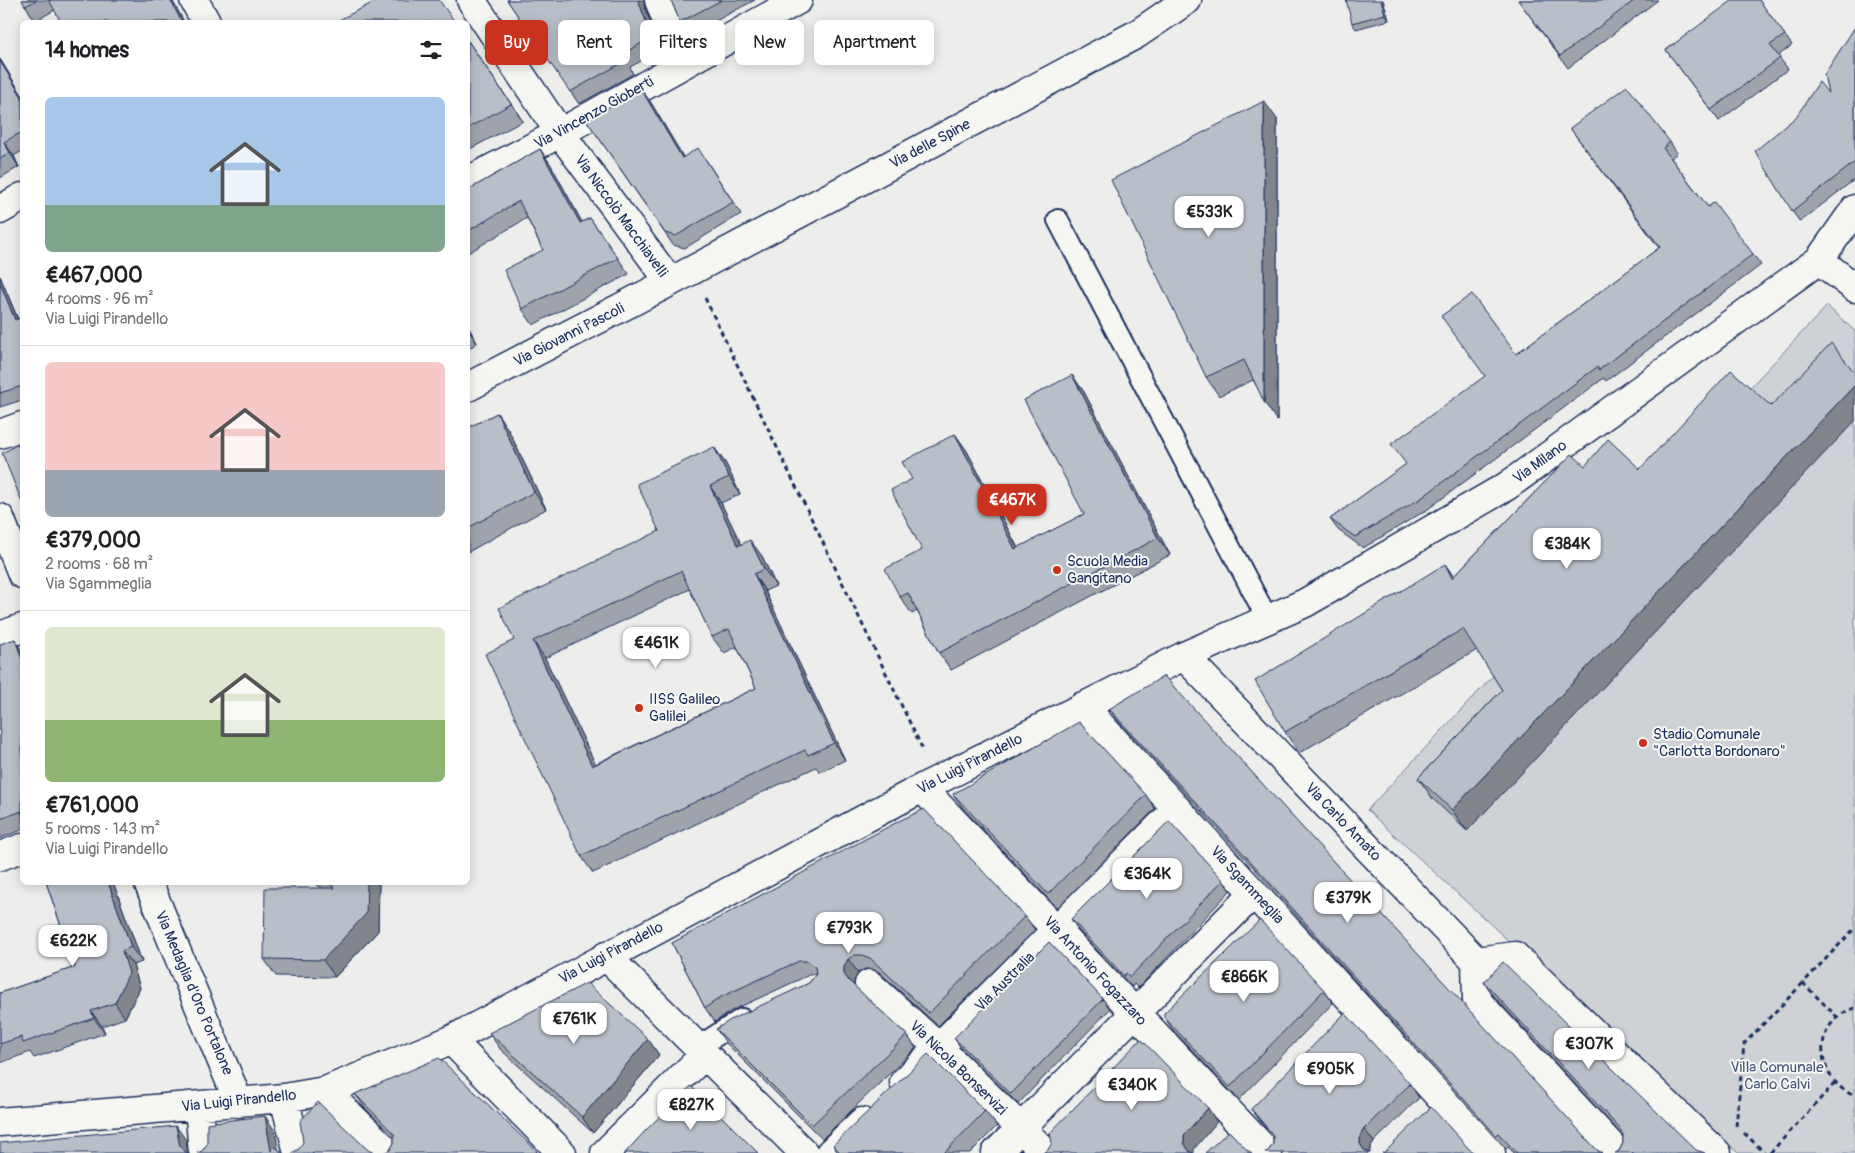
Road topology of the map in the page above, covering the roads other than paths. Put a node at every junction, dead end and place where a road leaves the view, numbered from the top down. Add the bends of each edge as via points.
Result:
1 (194, 0) edge
2 (471, 0) edge
3 (659, 0) edge
4 (798, 0) edge
5 (1188, 0) edge
6 (205, 20) edge
7 (666, 20) edge
8 (725, 41) edge
9 (681, 65) edge
10 (560, 133) junction
11 (470, 180) edge
12 (20, 198) edge
13 (1855, 209) edge
14 (0, 210) edge
15 (1058, 220) dead end
16 (1819, 260) junction
17 (681, 276) junction
18 (1855, 288) edge
19 (470, 386) edge
20 (20, 427) edge
21 (0, 434) edge
22 (0, 518) edge
23 (20, 569) edge
24 (1267, 618) junction
25 (20, 629) edge
26 (0, 636) edge
27 (1184, 656) junction
28 (1083, 706) junction
29 (930, 784) junction
30 (1177, 809) junction
31 (20, 849) edge
32 (0, 856) edge
33 (149, 885) edge
34 (1254, 893) junction
35 (1056, 930) junction
36 (606, 956) junction
37 (1476, 961) junction
38 (869, 984) dead end
39 (1354, 1002) junction
40 (762, 1010) edge
41 (1136, 1014) junction
42 (1334, 1024) edge
43 (451, 1040) junction
44 (939, 1048) junction
45 (701, 1050) junction
46 (325, 1091) junction
47 (284, 1098) junction
48 (1440, 1098) junction
49 (1259, 1101) edge
50 (239, 1103) junction
51 (199, 1106) junction
52 (1420, 1118) edge
53 (0, 1122) edge
54 (1020, 1128) junction
55 (1230, 1131) junction
56 (203, 1153) edge
57 (298, 1153) edge
58 (389, 1153) edge
59 (562, 1153) edge
60 (605, 1153) edge
61 (804, 1153) edge
62 (830, 1153) edge
63 (996, 1153) edge
64 (1046, 1153) edge
65 (1268, 1153) edge
66 (1492, 1153) edge
67 (1618, 1153) edge
68 (1717, 1153) edge

1 - 6 street
2 - 10 street, Via Niccolò Macchiavelli
3 - 7 street
4 - 8 street, Via Vincenzo Gioberti
5 - 17 street, Via delle Spine via 1137,34
9 - 10 street, Via Vincenzo Gioberti
10 - 11 street, Via Vincenzo Gioberti
10 - 17 street, Via Niccolò Macchiavelli
12 - 14 street
13 - 16 street, Via Milano
15 - 24 lane
16 - 18 street
16 - 24 street, Via Milano via 1507,486 1306,603
17 - 19 street, Via Giovanni Pascoli
20 - 21 street
22 - 23 street
24 - 27 street, Via Milano
25 - 26 street
27 - 28 street, Via Luigi Pirandello
27 - 37 street, Via Carlo Amato
28 - 29 street, Via Luigi Pirandello
28 - 30 street, Via Sgammeglia
29 - 35 street, Via Antonio Fogazzaro
29 - 36 street, Via Luigi Pirandello
30 - 34 street, Via Sgammeglia
30 - 35 street, Via Australia
31 - 32 street
33 - 50 street, Via Medaglia d'Oro Portalone
34 - 39 street, Via Sgammeglia
34 - 41 street
35 - 41 street, Via Antonio Fogazzaro
35 - 44 street, Via Australia
36 - 43 street, Via Luigi Pirandello
36 - 45 street
37 - 67 street via 1477,1001
37 - 68 street via 1516,956
38 - 44 street, Via Nicola Bonservizi
39 - 42 street
39 - 48 street, Via Sgammeglia
40 - 45 lane via 736,1022
41 - 54 street
41 - 55 street, Via Antonio Fogazzaro
43 - 46 street, Via Luigi Pirandello
43 - 59 street
44 - 54 street, Via Nicola Bonservizi
44 - 62 street, Via Australia
45 - 60 street
45 - 61 street
46 - 47 street, Via Luigi Pirandello
46 - 58 street
47 - 50 street, Via Luigi Pirandello
47 - 57 street
48 - 52 street
48 - 66 street, Via Sgammeglia
49 - 55 street
50 - 51 street, Via Luigi Pirandello
51 - 53 street, Via Luigi Pirandello
51 - 56 street
54 - 63 street
54 - 64 street, Via Nicola Bonservizi
55 - 65 street, Via Antonio Fogazzaro

